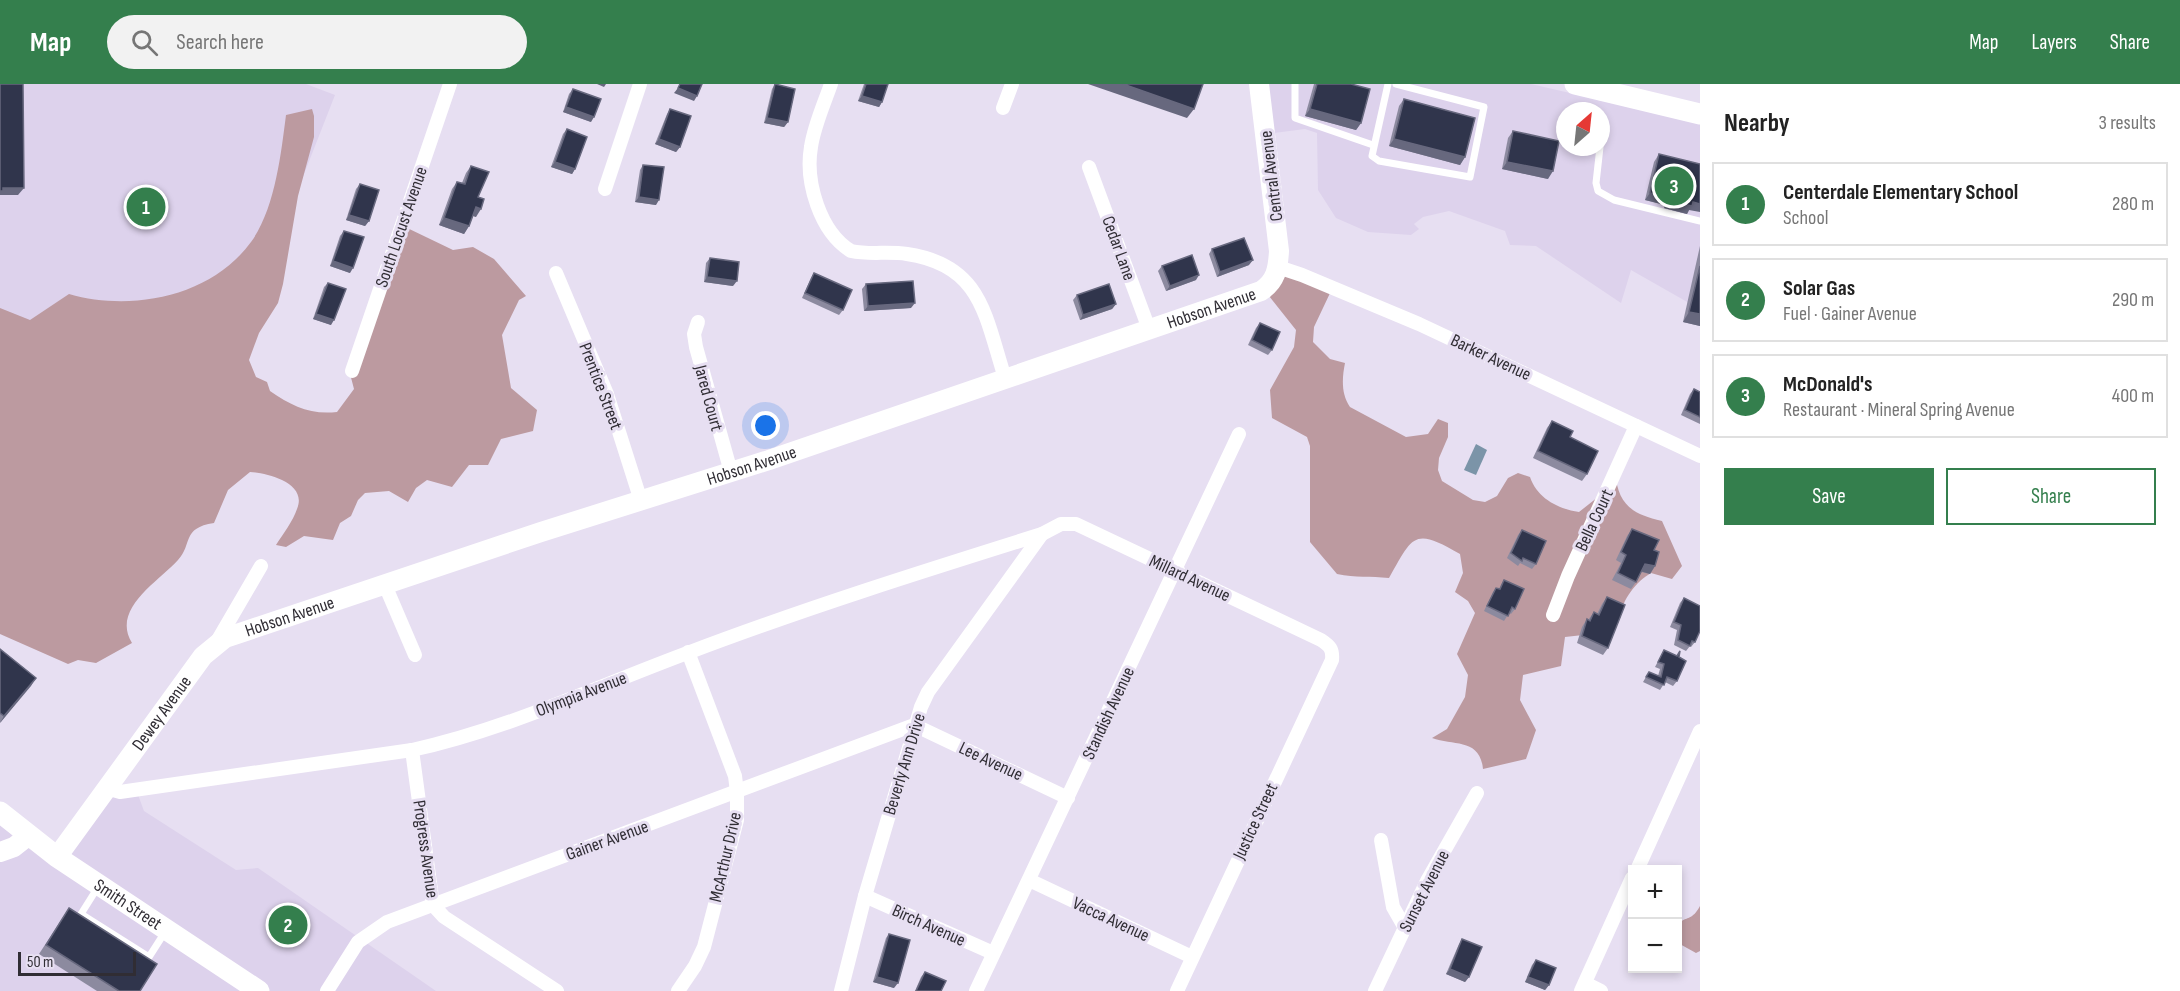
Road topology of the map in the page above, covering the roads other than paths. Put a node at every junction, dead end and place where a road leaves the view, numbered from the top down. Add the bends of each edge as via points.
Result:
1 (450, 84) edge
2 (640, 84) edge
3 (831, 84) edge
4 (1012, 84) edge
5 (1259, 84) edge
6 (1295, 84) edge
7 (1388, 84) edge
8 (1396, 84) edge
9 (1575, 84) edge
10 (1003, 108) dead end
11 (1700, 114) edge
12 (1373, 145) junction
13 (1599, 156) edge
14 (1089, 167) dead end
15 (605, 189) dead end
16 (1700, 221) edge
17 (1278, 267) junction
18 (556, 273) dead end
19 (698, 322) dead end
20 (1149, 329) junction
21 (352, 371) dead end
22 (1005, 378) junction
23 (1636, 426) junction
24 (1239, 434) dead end
25 (1700, 456) edge
26 (731, 472) junction
27 (641, 501) junction
28 (1042, 534) junction
29 (261, 566) dead end
30 (1174, 571) junction
31 (385, 585) junction
32 (1553, 615) dead end
33 (214, 646) junction
34 (688, 652) junction
35 (1333, 652) joint
36 (414, 655) dead end
37 (914, 725) junction
38 (1700, 731) edge
39 (412, 750) junction
40 (106, 788) junction
41 (737, 792) junction
42 (1477, 793) dead end
43 (1068, 798) junction
44 (0, 812) edge
45 (28, 836) junction
46 (1381, 840) dead end
47 (0, 852) edge
48 (57, 857) junction
49 (1638, 865) edge
50 (1029, 880) junction
51 (99, 885) junction
52 (1628, 887) edge
53 (865, 896) junction
54 (434, 905) junction
55 (1405, 928) junction
56 (166, 929) junction
57 (993, 953) junction
58 (1192, 957) junction
59 (1583, 987) edge
60 (259, 991) edge
61 (327, 991) edge
62 (556, 991) edge
63 (678, 991) edge
64 (841, 991) edge
65 (976, 991) edge
66 (1177, 991) edge
67 (1375, 991) edge
68 (1600, 991) edge

1 - 21 street, South Locust Avenue
2 - 15 street
3 - 22 street via 811,146 810,163 820,211 829,229 851,251 925,257 968,281 987,322
4 - 10 street
5 - 17 street, Central Avenue
6 - 12 lane via 1295,118
7 - 12 lane
8 - 12 lane via 1484,107 1470,177 1379,161 1372,156
9 - 11 main road
13 - 16 lane via 1598,191 1614,200
14 - 20 street, Cedar Lane
17 - 20 street, Hobson Avenue via 1270,285 1261,291
17 - 23 street, Barker Avenue via 1419,324
18 - 27 street, Prentice Street via 607,394
19 - 26 street, Jared Court via 694,334 696,347
20 - 22 street, Hobson Avenue
22 - 26 street, Hobson Avenue
23 - 25 street, Barker Avenue
23 - 32 street, Bella Court
24 - 30 street, Standish Avenue
26 - 27 street, Hobson Avenue
27 - 31 street, Hobson Avenue
28 - 30 street, Millard Avenue via 1061,524 1076,524
28 - 34 street, Olympia Avenue via 799,611
28 - 37 street, Beverly Ann Drive via 928,693
29 - 33 street, Dewey Avenue
30 - 35 street, Millard Avenue via 1321,640
30 - 43 street, Standish Avenue
31 - 33 street, Hobson Avenue via 242,631
31 - 36 street
33 - 40 street, Dewey Avenue
34 - 39 street, Olympia Avenue via 505,724
34 - 41 street, McArthur Drive via 735,776
35 - 58 street, Justice Street
37 - 41 street, Gainer Avenue
37 - 43 street, Lee Avenue
37 - 53 street, Beverly Ann Drive
38 - 49 street
39 - 40 street, Olympia Avenue via 120,792
39 - 54 street, Progress Avenue
40 - 48 street, Dewey Avenue
41 - 54 street, Gainer Avenue
41 - 63 street, McArthur Drive via 737,820 704,947
42 - 55 street, Sunset Avenue
43 - 50 street, Standish Avenue
44 - 45 main road, Smith Street
45 - 47 street
45 - 48 main road, Smith Street
46 - 55 street via 1393,907
48 - 51 main road, Smith Street
50 - 57 street, Standish Avenue
50 - 58 street, Vacca Avenue
51 - 56 main road, Smith Street
51 - 56 lane via 81,914 149,957
52 - 59 street
53 - 57 street, Birch Avenue
53 - 64 street, Beverly Ann Drive
54 - 61 street, Gainer Avenue via 369,933 358,942
54 - 62 street, Progress Avenue via 444,917
55 - 67 street, Sunset Avenue
56 - 60 main road, Smith Street
57 - 65 street, Standish Avenue
58 - 66 street, Justice Street
59 - 68 street

